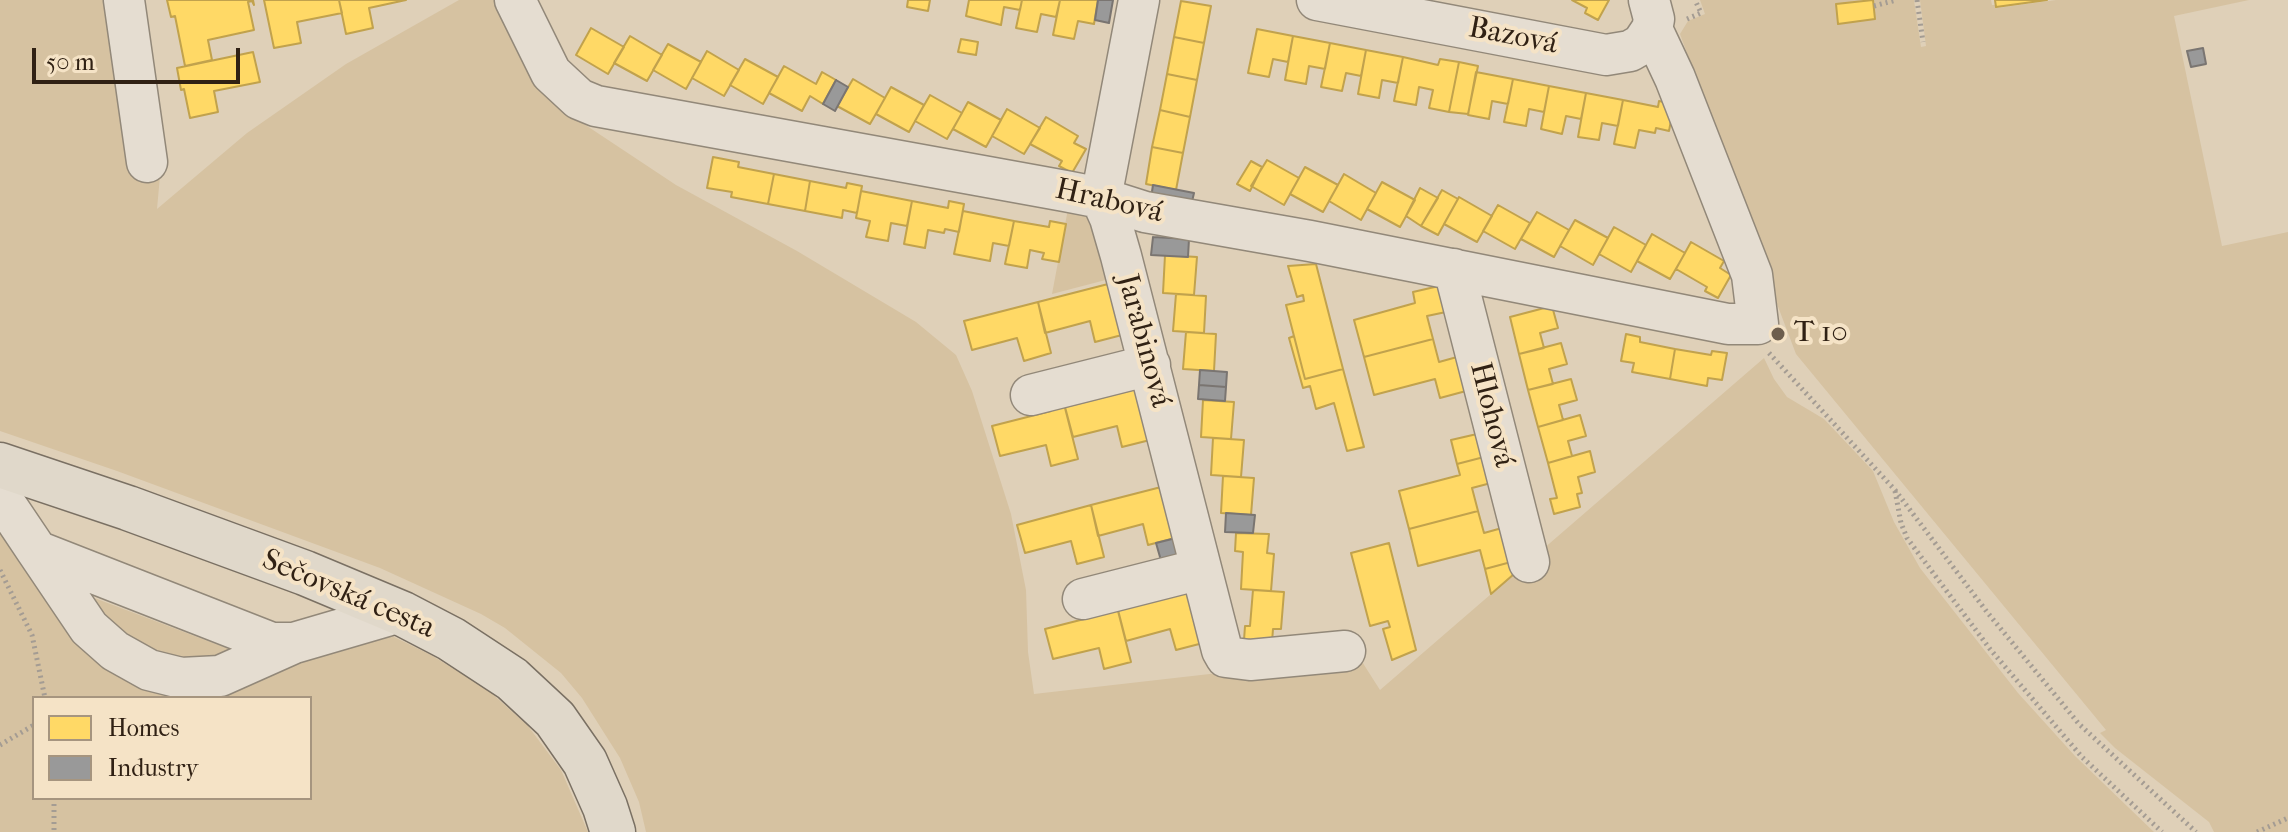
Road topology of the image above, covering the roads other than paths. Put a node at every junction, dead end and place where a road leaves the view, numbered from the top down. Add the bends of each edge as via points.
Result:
1 (124, 0) edge
2 (515, 0) edge
3 (1139, 0) edge
4 (1317, 0) edge
5 (1651, 15) edge
6 (147, 162) dead end
7 (1101, 198) junction
8 (1454, 269) junction
9 (1150, 365) junction
10 (1031, 395) dead end
11 (0, 465) edge
12 (0, 496) edge
13 (37, 551) junction
14 (1529, 562) dead end
15 (1201, 569) junction
16 (1083, 599) dead end
17 (400, 612) junction
18 (294, 643) junction
19 (1345, 651) dead end
20 (613, 832) edge

1 - 6 street
2 - 7 street, Hrabová via 551,73 579,99 596,106
3 - 7 street
4 - 5 street, Bazová via 1606,55 1642,44
5 - 8 street, Hrabová via 1752,275 1758,324 1728,324
7 - 8 street, Hrabová via 1145,212
7 - 9 street, Jarabinová
8 - 14 street, Hlohová
9 - 10 street
9 - 15 street, Jarabinová
11 - 17 main road, Sečovská cesta
12 - 13 street
13 - 18 street via 272,643
13 - 18 street via 89,628 149,670 181,678 220,676
15 - 16 street
15 - 19 street, Jarabinová via 1226,657 1250,660
17 - 18 street
17 - 20 main road, Sečovská cesta via 484,658 555,719 585,762

